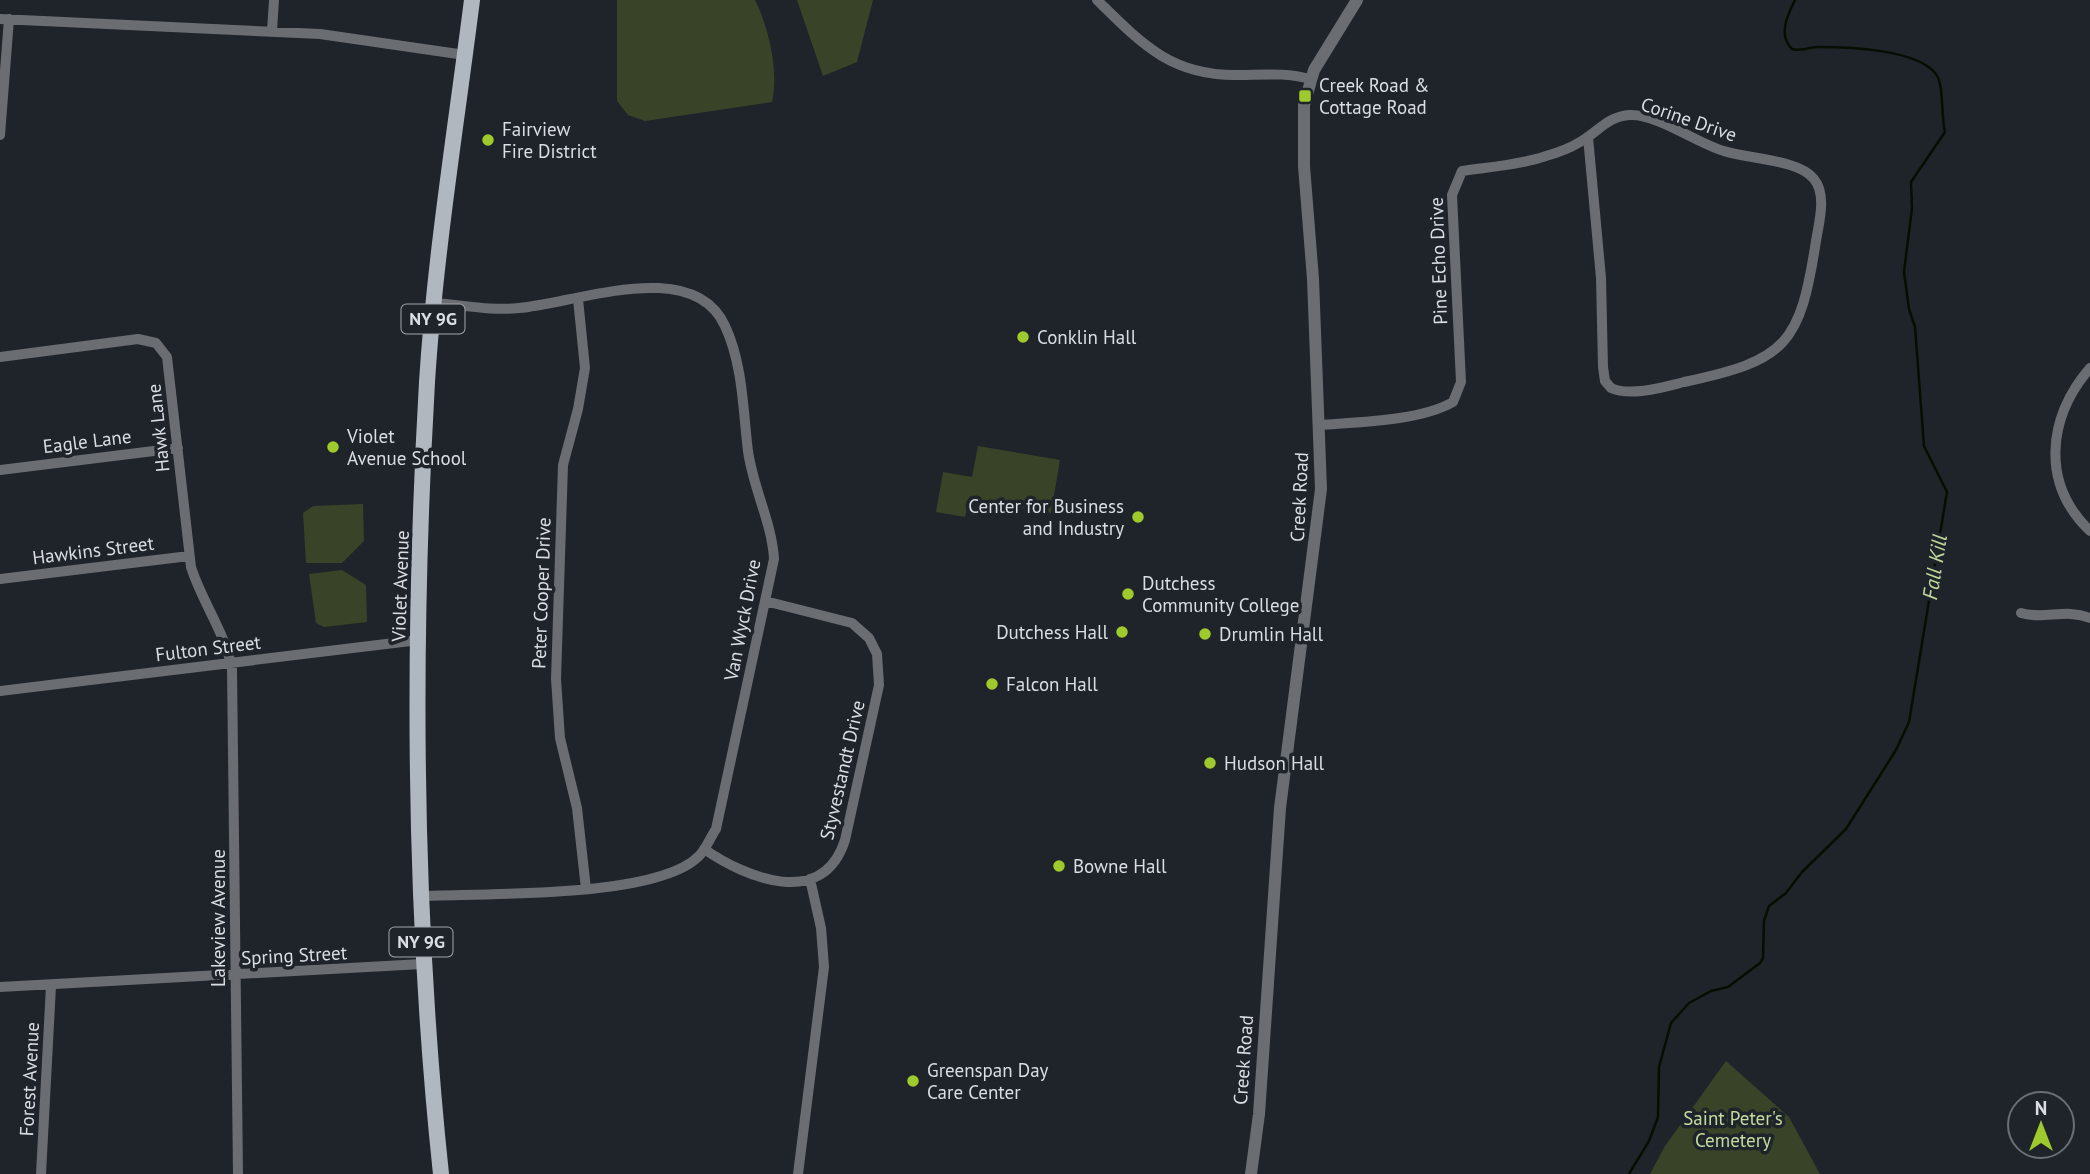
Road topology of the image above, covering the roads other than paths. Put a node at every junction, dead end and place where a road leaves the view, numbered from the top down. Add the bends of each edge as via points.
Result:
1 (274, 0) edge
2 (472, 0) edge
3 (1097, 0) edge
4 (1357, 0) edge
5 (4, 19) edge
6 (272, 31) junction
7 (465, 55) junction
8 (1310, 79) junction
9 (0, 135) edge
10 (1588, 137) junction
11 (578, 299) junction
12 (435, 303) junction
13 (0, 358) edge
14 (2090, 368) edge
15 (1320, 425) junction
16 (178, 448) junction
17 (0, 470) edge
18 (2090, 531) edge
19 (189, 556) junction
20 (0, 579) edge
21 (765, 601) junction
22 (2021, 613) dead end
23 (2090, 618) edge
24 (419, 640) junction
25 (230, 663) junction
26 (0, 691) edge
27 (704, 849) junction
28 (810, 879) junction
29 (586, 889) junction
30 (420, 896) junction
31 (422, 964) junction
32 (236, 976) junction
33 (51, 986) junction
34 (0, 988) edge
35 (41, 1174) edge
36 (238, 1174) edge
37 (441, 1174) edge
38 (798, 1174) edge
39 (1251, 1174) edge

1 - 6 street
2 - 7 main road, Violet Avenue / NY 9G
3 - 8 street via 1150,49 1181,68 1219,75
4 - 8 street, Creek Road
5 - 6 street
5 - 9 street
6 - 7 street via 357,38
7 - 12 main road, Violet Avenue / NY 9G
8 - 15 street, Creek Road via 1303,151
10 - 10 street, Corine Drive via 1605,381 1618,391 1641,390 1705,378 1768,356 1792,331 1804,300 1821,214 1815,179 1791,166 1723,151 1635,115 1614,117
10 - 15 street, Pine Echo Drive via 1544,157 1462,171 1458,176 1452,195 1461,382 1452,402 1389,418
11 - 12 street, Van Wyck Drive via 498,309
11 - 21 street, Van Wyck Drive via 645,288 677,289 704,300 725,326 737,366 749,458 773,547
11 - 29 street, Peter Cooper Drive via 585,368 562,474 556,679 560,738 577,808
12 - 24 main road, Violet Avenue / NY 9G
13 - 16 street, Hawk Lane via 138,339 156,343 170,369
14 - 18 street via 2063,409 2055,454 2068,505
15 - 39 street, Creek Road via 1319,514 1280,808
16 - 17 street, Eagle Lane
16 - 19 street, Hawk Lane
19 - 20 street, Hawkins Street
19 - 25 street, Hawk Lane via 199,592 225,642
21 - 27 street, Van Wyck Drive via 716,829
21 - 28 street, Styvestandt Drive via 852,622 869,638 879,662 879,685 845,840 834,863
22 - 23 street via 2062,612
24 - 25 street, Fulton Street
24 - 30 main road, Violet Avenue / NY 9G
25 - 26 street, Fulton Street
25 - 32 street, Lakeview Avenue
27 - 28 street via 726,864 762,878 792,884
27 - 29 street, Van Wyck Drive via 658,879
28 - 38 street via 824,967
29 - 30 street, Van Wyck Drive
30 - 31 main road, Violet Avenue / NY 9G
31 - 32 street, Spring Street
31 - 37 main road, Violet Avenue / NY 9G
32 - 33 street, Spring Street
32 - 36 street, Lakeview Avenue
33 - 34 street, Spring Street
33 - 35 street, Forest Avenue

